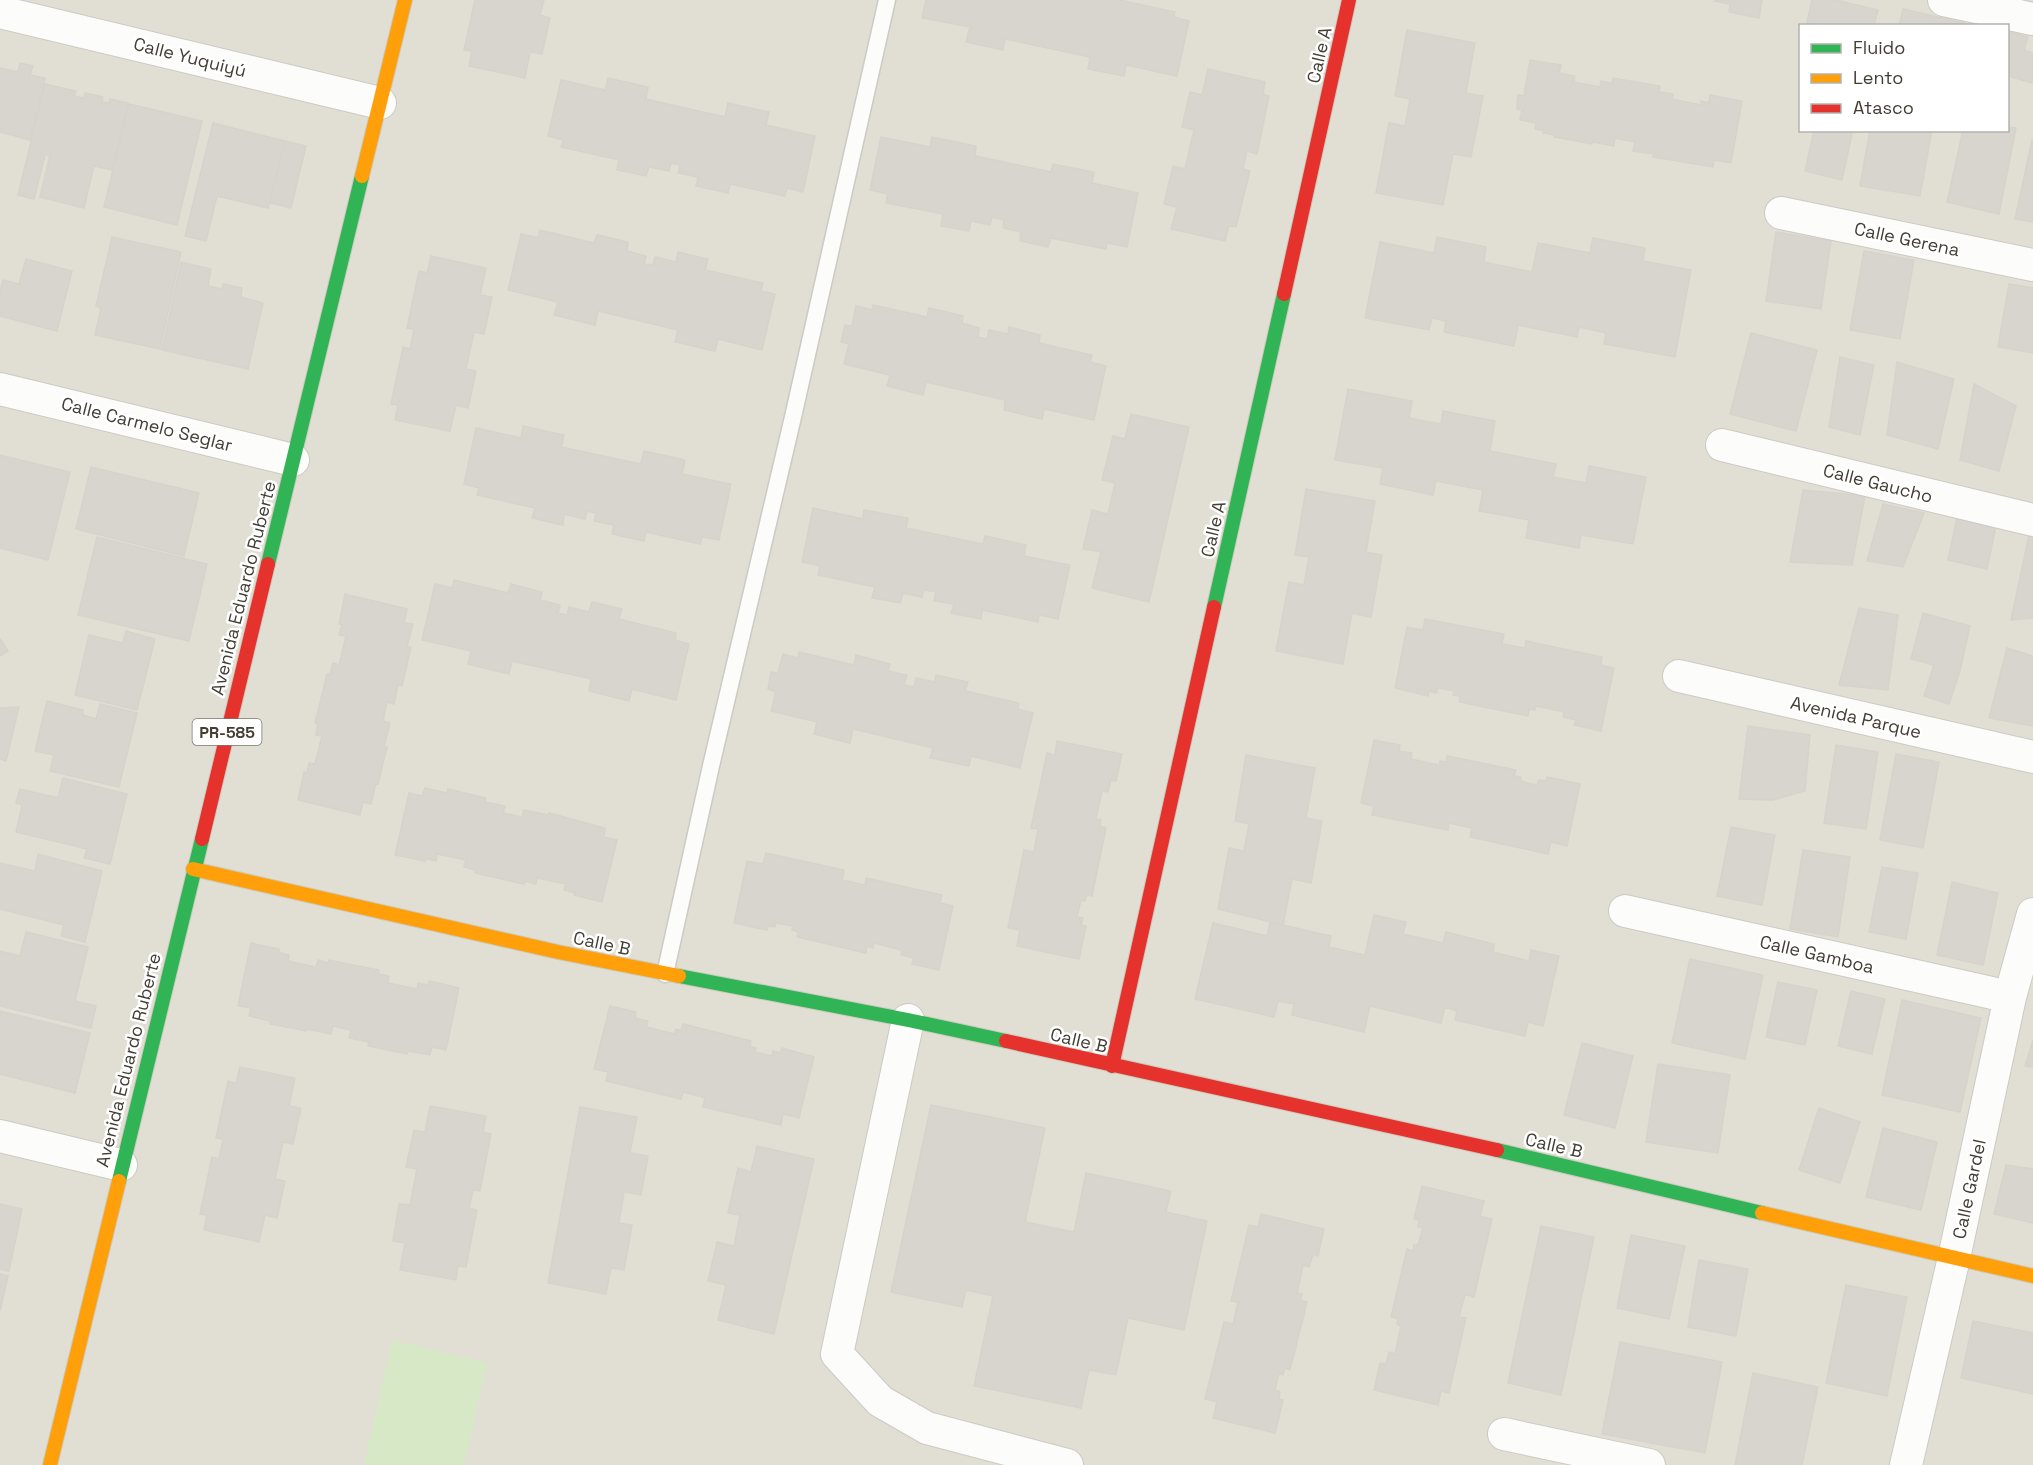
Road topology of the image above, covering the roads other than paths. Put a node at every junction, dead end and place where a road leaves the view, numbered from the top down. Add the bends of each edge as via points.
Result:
1 (405, 0) edge
2 (887, 0) edge
3 (1349, 0) edge
4 (1944, 0) edge
5 (0, 12) edge
6 (2033, 19) edge
7 (380, 103) junction
8 (1781, 213) dead end
9 (2033, 265) edge
10 (0, 389) edge
11 (1722, 446) dead end
12 (293, 460) junction
13 (2033, 520) edge
14 (1679, 676) dead end
15 (2033, 757) edge
16 (193, 869) junction
17 (1624, 911) dead end
18 (2033, 915) edge
19 (665, 974) junction
20 (2010, 997) junction
21 (908, 1020) junction
22 (1112, 1066) junction
23 (0, 1136) edge
24 (121, 1165) junction
25 (1954, 1258) junction
26 (2033, 1276) edge
27 (1504, 1434) dead end
28 (50, 1465) edge
29 (1067, 1465) edge
30 (1649, 1465) edge
31 (1906, 1465) edge

1 - 7 street, Avenida Eduardo Ruberte / PR-585
2 - 19 lane
3 - 22 street, Calle A
4 - 6 street
5 - 7 street, Calle Yuquiyú
7 - 12 street, Avenida Eduardo Ruberte / PR-585
8 - 9 street, Calle Gerena
10 - 12 street, Calle Carmelo Seglar
11 - 13 street, Calle Gaucho
12 - 16 street, Avenida Eduardo Ruberte / PR-585
14 - 15 street, Avenida Parque
16 - 19 street, Calle B
16 - 24 street, Avenida Eduardo Ruberte / PR-585
17 - 20 street, Calle Gamboa
18 - 20 street, Calle Gardel
19 - 21 street, Calle B
20 - 25 street, Calle Gardel
21 - 22 street, Calle B
21 - 29 street via 837,1354 880,1401 927,1428
22 - 25 street, Calle B via 1404,1128
23 - 24 street
24 - 28 street, Avenida Eduardo Ruberte / PR-585
25 - 26 street, Calle B
25 - 31 street, Calle Gardel
27 - 30 street

